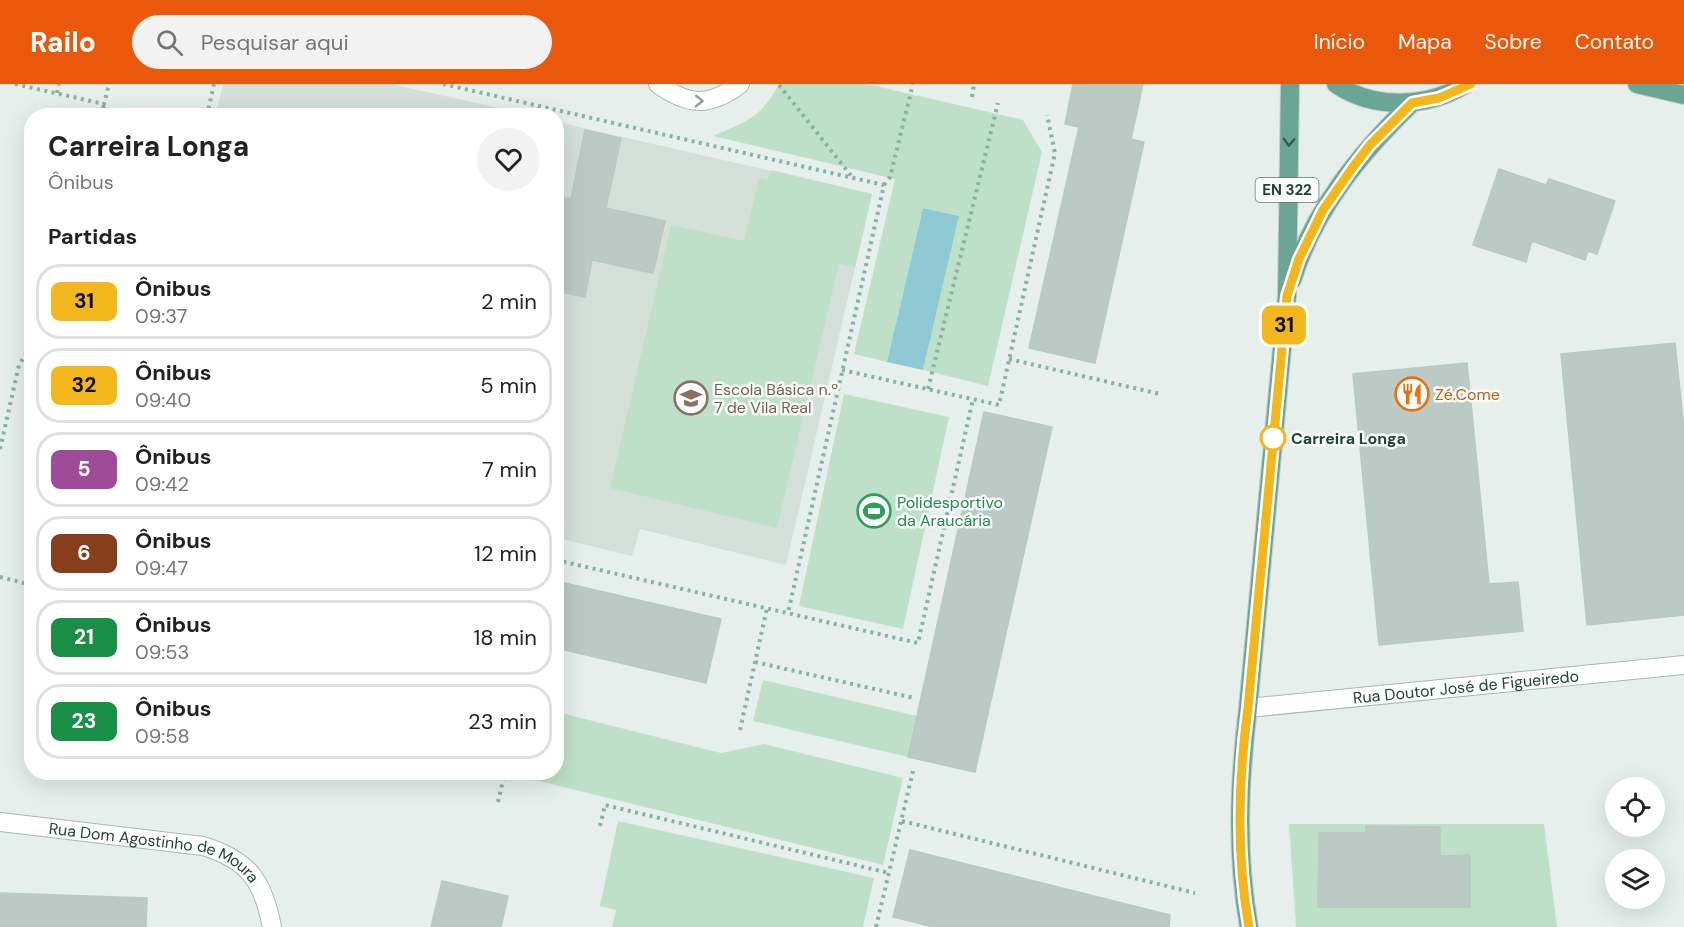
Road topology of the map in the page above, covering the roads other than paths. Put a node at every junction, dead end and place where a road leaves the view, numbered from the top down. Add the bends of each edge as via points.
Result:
1 (658, 84) edge
2 (740, 84) edge
3 (1290, 84) edge
4 (1336, 84) edge
5 (1467, 84) edge
6 (1636, 84) edge
7 (1684, 94) edge
8 (1412, 103) junction
9 (1287, 296) junction
10 (1684, 665) edge
11 (1248, 708) junction
12 (0, 822) edge
13 (272, 927) edge
14 (1249, 927) edge

1 -> 2 street via 691,101 710,101
3 -> 9 main road, EN 322
4 - 8 main road via 1374,101
5 - 8 main road via 1439,98
6 - 7 main road
8 - 9 main road, EN 322 via 1364,153 1323,210 1299,259
9 - 11 main road, EN 322
10 - 11 street, Rua Doutor José de Figueiredo
11 - 14 main road, EN 322 via 1239,799 1242,882
12 - 13 street, Rua Dom Agostinho de Moura via 203,846 225,853 244,865 257,882

